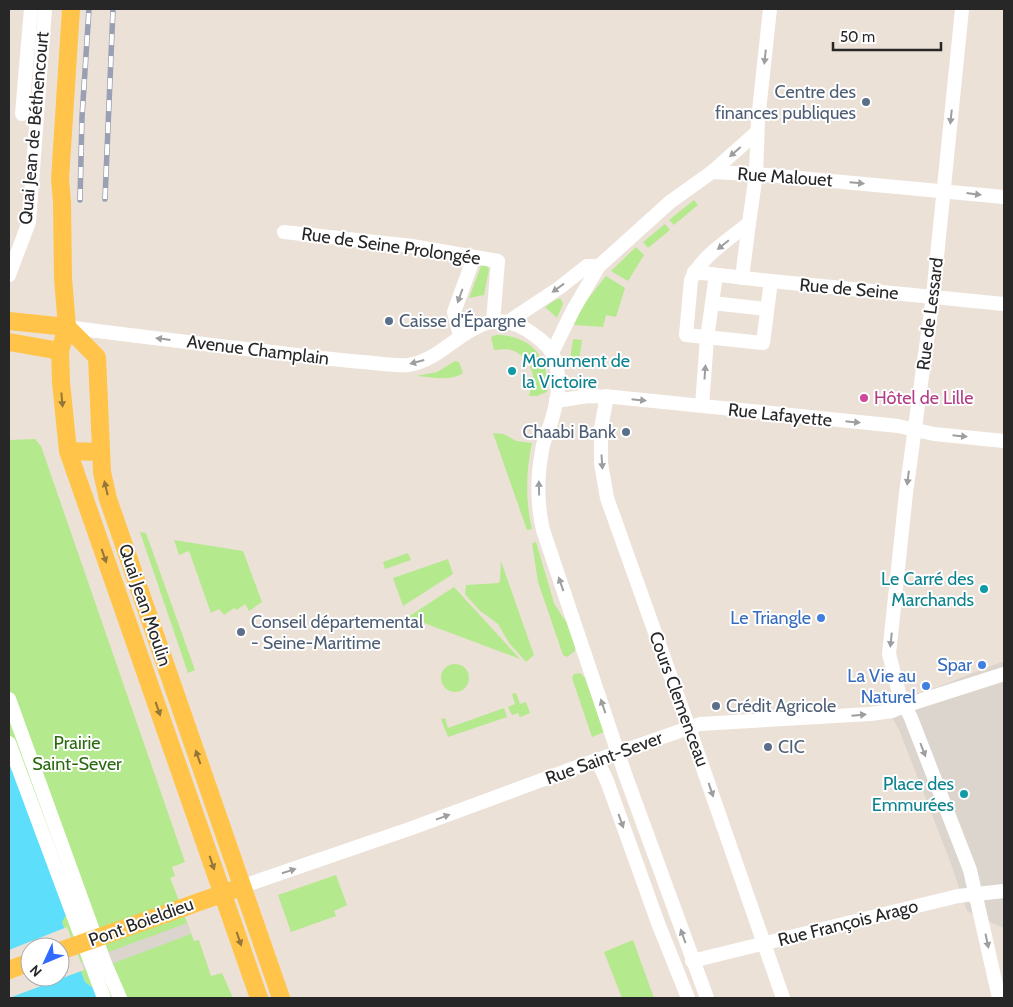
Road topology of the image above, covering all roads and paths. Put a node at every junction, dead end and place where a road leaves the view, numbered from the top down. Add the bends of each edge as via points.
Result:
1 (30, 9) edge
2 (45, 9) edge
3 (71, 9) edge
4 (770, 9) edge
5 (962, 9) edge
6 (22, 114) dead end
7 (758, 132) junction
8 (712, 172) junction
9 (756, 174) junction
10 (944, 190) junction
11 (1004, 197) edge
12 (749, 223) junction
13 (284, 232) dead end
14 (474, 257) junction
15 (599, 266) junction
16 (694, 272) junction
17 (9, 275) edge
18 (716, 275) junction
19 (742, 278) junction
20 (771, 282) junction
21 (933, 296) junction
22 (712, 303) junction
23 (1004, 304) edge
24 (767, 309) junction
25 (11, 321) edge
26 (493, 322) junction
27 (508, 322) junction
28 (67, 327) junction
29 (460, 336) junction
30 (707, 338) junction
31 (10, 342) edge
32 (60, 351) junction
33 (552, 353) junction
34 (607, 396) junction
35 (556, 401) junction
36 (702, 406) junction
37 (916, 430) junction
38 (1004, 441) edge
39 (68, 451) junction
40 (101, 452) junction
41 (1004, 675) edge
42 (9, 699) edge
43 (904, 706) junction
44 (689, 728) junction
45 (9, 743) edge
46 (619, 752) junction
47 (597, 760) junction
48 (209, 788) junction
49 (188, 796) junction
50 (243, 886) junction
51 (1004, 890) edge
52 (223, 893) junction
53 (976, 893) junction
54 (763, 944) junction
55 (70, 947) edge
56 (692, 961) junction
57 (104, 998) edge
58 (120, 998) edge
59 (259, 998) edge
60 (281, 998) edge
61 (688, 998) edge
62 (706, 998) edge
63 (783, 998) edge
64 (999, 998) edge

1 - 6 street
2 - 17 street, Quai Jean de Béthencourt via 29,222
3 - 28 main road via 60,171
4 -> 7 street
5 -> 10 street, Rue de Lessard
7 -> 8 street
7 - 9 street
8 - 9 street, Rue Malouet
8 - 15 street, Rue Malouet via 670,202
9 -> 10 street, Rue Malouet
9 - 12 street
10 -> 11 street, Rue Malouet
10 - 21 street, Rue de Lessard
12 -> 16 street via 700,263
12 - 19 street
13 - 14 street, Rue de Seine Prolongée via 412,246
14 - 26 street, Rue de Seine Prolongée via 498,261
14 -> 29 street via 454,312
15 -> 27 street, Rue Malouet via 587,266
15 - 33 street, Rue Malouet
16 - 18 street, Rue de Seine
16 - 30 street via 686,335
18 - 19 street, Rue de Seine
18 - 22 street
19 - 20 street, Rue de Seine
20 - 21 street, Rue de Seine
20 - 24 street
21 - 23 street, Rue de Seine
21 - 37 street, Rue de Lessard
22 - 24 street
22 - 30 street
24 - 30 street via 763,343
25 - 28 main road
26 - 27 street
26 - 29 street, Avenue Champlain
27 - 33 street via 535,335
29 -> 28 street, Avenue Champlain via 427,360 409,365 389,365
28 - 32 main road, Quai Jean Moulin
28 - 40 main road, Quai Jean Moulin via 97,357
36 -> 30 street
31 - 32 main road
32 -> 39 main road, Quai Jean Moulin
33 - 35 street via 558,376
34 - 35 street, Rue Lafayette
34 -> 36 street, Rue Lafayette
34 -> 44 street, Cours Clemenceau via 601,428 601,464 606,498
46 -> 35 street via 540,518 538,478 544,439
36 -> 37 street, Rue Lafayette
37 -> 38 street, Rue Lafayette
37 -> 43 street, Rue de Lessard via 889,654
39 - 40 main road
39 -> 49 main road, Quai Jean Moulin
48 -> 40 main road, Quai Jean Moulin via 108,499
41 - 43 street, Rue Saint-Sever
42 - 58 street
44 -> 43 street, Rue Saint-Sever via 700,724 892,712
43 -> 53 street via 970,870
44 - 46 street, Rue Saint-Sever
44 -> 54 street, Cours Clemenceau
45 - 57 street
46 - 47 street, Rue Saint-Sever
56 -> 46 street
50 -> 47 street, Rue Saint-Sever
47 -> 61 street
48 - 49 main road
48 - 50 main road, Quai Jean Moulin
49 -> 52 main road, Quai Jean Moulin
50 - 52 main road
50 - 60 main road, Quai Jean Moulin
51 - 53 street, Rue François Arago
52 - 55 main road, Pont Boieldieu
52 -> 59 main road, Quai Jean Moulin
53 - 54 street, Rue François Arago
53 -> 64 street
54 - 56 street, Rue François Arago
54 - 63 street, Cours Clemenceau
56 - 62 street

